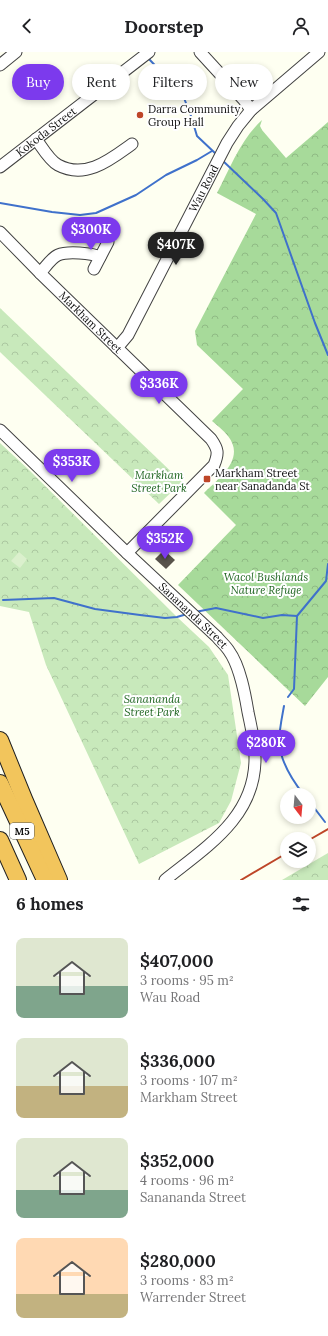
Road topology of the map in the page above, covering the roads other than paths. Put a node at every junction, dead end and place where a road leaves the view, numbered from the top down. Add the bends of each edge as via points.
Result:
1 (16, 52) edge
2 (149, 52) edge
3 (200, 52) edge
4 (319, 52) edge
5 (0, 64) edge
6 (251, 110) junction
7 (36, 139) junction
8 (132, 144) dead end
9 (0, 167) edge
10 (0, 232) edge
11 (108, 242) dead end
12 (100, 257) junction
13 (94, 269) dead end
14 (40, 273) junction
15 (117, 348) junction
16 (0, 430) edge
17 (127, 553) junction
18 (0, 740) edge
19 (0, 783) edge
20 (0, 840) edge
21 (18, 880) edge
22 (45, 880) edge
23 (59, 880) edge
24 (165, 880) edge

1 - 5 street
2 - 7 street, Kokoda Street
3 - 6 street
4 - 6 street, Wau Road
6 - 15 street, Wau Road via 227,143 128,335
7 - 8 street via 58,165 80,170 109,161
7 - 9 street, Kokoda Street
10 - 14 street, Markham Street
11 - 12 street
12 - 13 street
12 - 14 street via 93,254 58,255
14 - 15 street, Markham Street
15 - 17 street, Markham Street via 210,439 217,448 218,457
16 - 17 street, Sanananda Street
17 - 24 street, Sanananda Street via 182,603 230,652 239,671 254,743 254,776 242,807 227,829
18 - 23 highway
19 - 22 highway, M5
20 - 21 highway, M5

